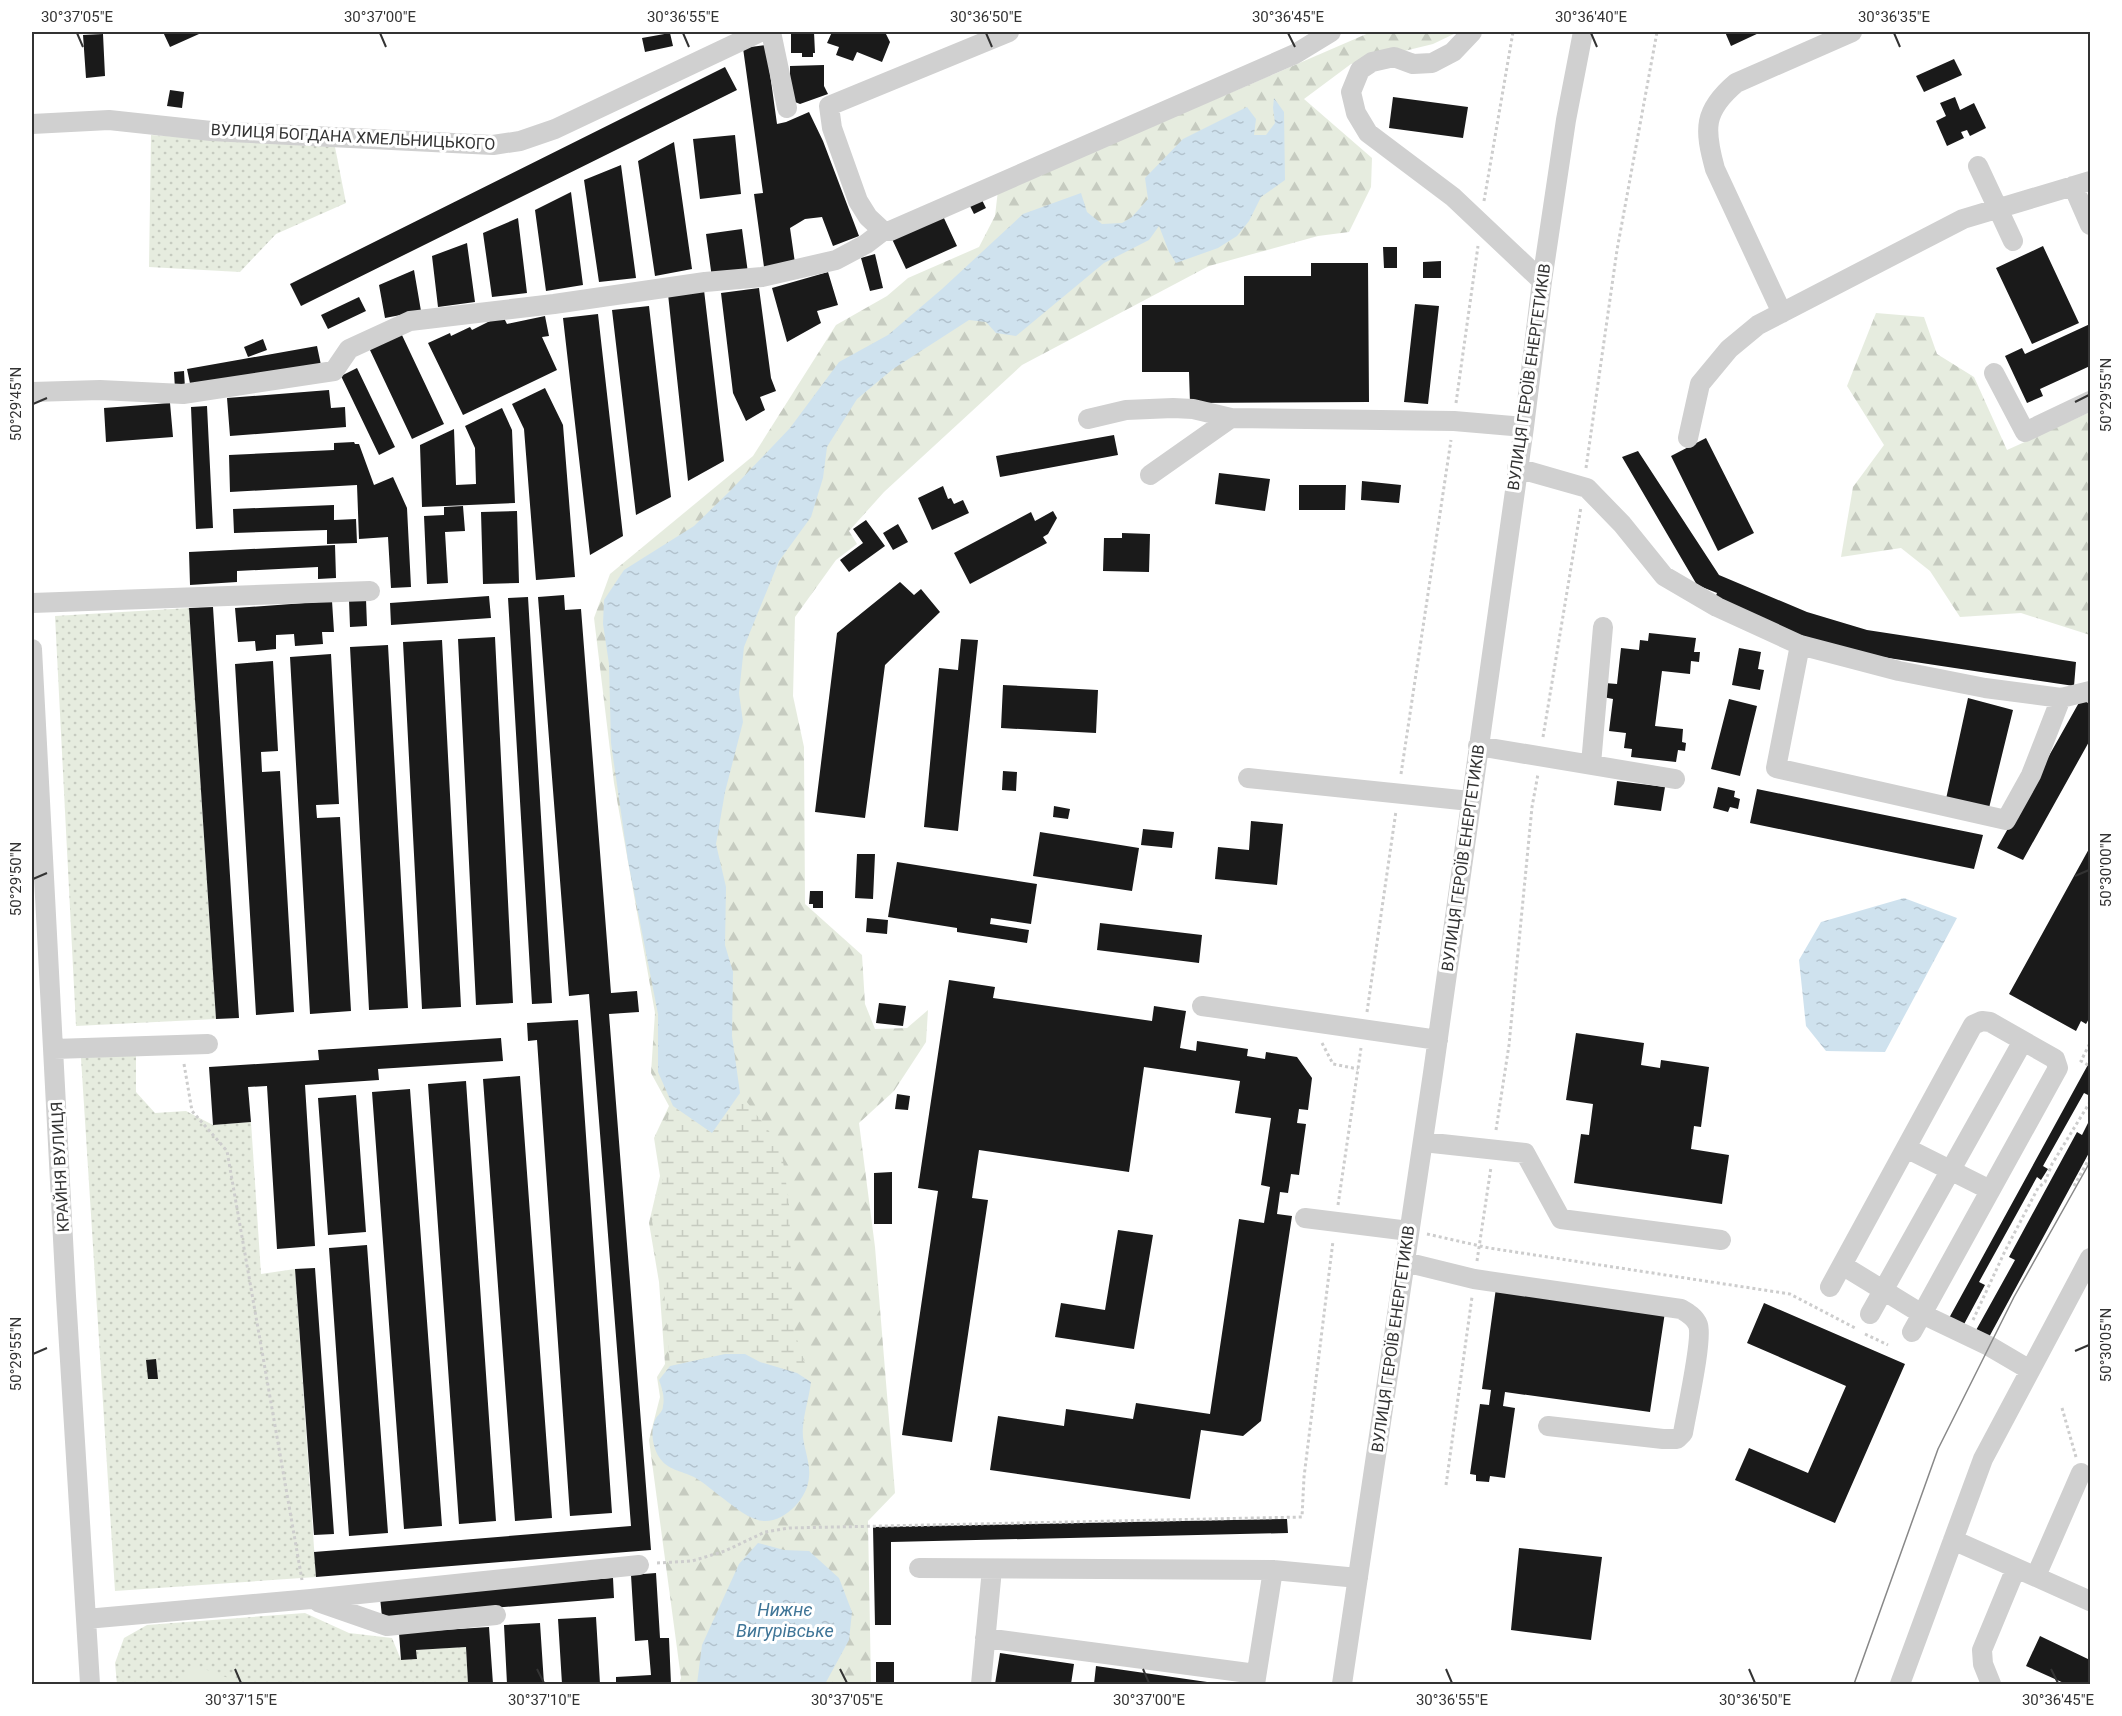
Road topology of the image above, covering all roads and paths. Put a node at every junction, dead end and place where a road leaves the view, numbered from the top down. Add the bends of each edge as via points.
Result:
1 (760, 32) edge
2 (771, 32) edge
3 (1009, 32) edge
4 (1331, 32) edge
5 (1472, 32) edge
6 (1583, 32) edge
7 (1852, 32) edge
8 (787, 108) dead end
9 (32, 124) edge
10 (1978, 166) dead end
11 (2082, 184) edge
12 (1998, 209) junction
13 (2091, 225) edge
14 (883, 231) junction
15 (2013, 241) dead end
16 (1542, 281) junction
17 (1782, 313) junction
18 (1994, 373) dead end
19 (32, 393) edge
20 (2091, 401) edge
21 (1231, 418) junction
22 (1088, 419) dead end
23 (1524, 427) junction
24 (1688, 438) dead end
25 (1517, 468) junction
26 (1150, 475) dead end
27 (370, 591) dead end
28 (32, 603) edge
29 (1603, 627) dead end
30 (1800, 645) junction
31 (32, 649) edge
32 (2091, 691) edge
33 (2061, 698) junction
34 (1478, 746) junction
35 (1591, 764) junction
36 (1248, 778) dead end
37 (1675, 779) dead end
38 (1470, 801) junction
39 (1202, 1006) dead end
40 (1312, 1022) junction
41 (1438, 1040) junction
42 (2023, 1041) junction
43 (2091, 1043) edge
44 (208, 1044) dead end
45 (182, 1045) junction
46 (54, 1049) junction
47 (2088, 1065) dead end
48 (1358, 1069) dead end
49 (2091, 1102) edge
50 (1423, 1142) junction
51 (1906, 1148) junction
52 (2091, 1157) edge
53 (1951, 1170) junction
54 (2074, 1186) dead end
55 (1990, 1190) junction
56 (1305, 1218) dead end
57 (1409, 1231) junction
58 (1721, 1240) dead end
59 (2091, 1258) edge
60 (1405, 1262) junction
61 (1842, 1265) junction
62 (1830, 1287) dead end
63 (1882, 1291) junction
64 (1870, 1314) dead end
65 (1922, 1314) junction
66 (1912, 1332) dead end
67 (1966, 1335) junction
68 (1888, 1345) dead end
69 (2030, 1370) junction
70 (2062, 1408) dead end
71 (1548, 1426) dead end
72 (2081, 1473) joint
73 (1302, 1517) dead end
74 (1953, 1540) junction
75 (639, 1565) joint
76 (919, 1568) dead end
77 (2016, 1568) junction
78 (992, 1569) junction
79 (1273, 1570) junction
80 (2036, 1576) junction
81 (1358, 1578) junction
82 (308, 1600) junction
83 (2091, 1601) edge
84 (496, 1615) dead end
85 (86, 1619) junction
86 (985, 1638) junction
87 (1256, 1679) edge
88 (90, 1684) edge
89 (981, 1684) edge
90 (1342, 1684) edge
91 (1900, 1684) edge
92 (1991, 1684) edge

1 - 9 street, ВУЛИЦЯ БОГДАНА ХМЕЛЬНИЦЬКОГО via 555,129 493,145 211,131 109,120
2 - 8 street
3 - 14 street via 829,106 832,129 858,201
4 - 14 street via 1295,54
5 - 16 street via 1453,52 1432,63 1413,64 1394,57 1372,62 1360,70 1351,92 1356,112 1368,133 1453,197
6 - 16 street, ВУЛИЦЯ ГЕРОЇВ ЕНЕРГЕТИКІВ
7 - 17 street via 1736,83 1720,96 1708,118 1708,144 1715,169
10 - 12 street
11 - 12 street
11 - 13 street
12 - 15 street
12 - 17 street via 1963,219
14 - 19 street via 836,260 762,277 410,321 349,349 334,371 183,394 100,390
16 - 23 street, ВУЛИЦЯ ГЕРОЇВ ЕНЕРГЕТИКІВ
17 - 24 street via 1758,325 1729,349 1700,384
18 - 20 street via 2025,432
21 - 22 street via 1173,408 1126,410
21 - 23 street via 1454,421
21 - 26 street
23 - 25 street, ВУЛИЦЯ ГЕРОЇВ ЕНЕРГЕТИКІВ
25 - 30 street via 1587,488 1664,576 1717,607
25 - 34 street, ВУЛИЦЯ ГЕРОЇВ ЕНЕРГЕТИКІВ
27 - 28 street
29 - 35 street
30 - 33 street via 1899,671
30 - 33 street via 1776,768 2006,820 2031,775
31 - 46 street, КРАЙНЯ ВУЛИЦЯ
32 - 33 street
34 - 35 street
34 - 38 street, ВУЛИЦЯ ГЕРОЇВ ЕНЕРГЕТИКІВ
35 - 37 street
36 - 38 street
38 - 41 street, ВУЛИЦЯ ГЕРОЇВ ЕНЕРГЕТИКІВ
39 - 40 street
40 - 41 street
40 - 48 path via 1333,1064
41 - 50 street, ВУЛИЦЯ ГЕРОЇВ ЕНЕРГЕТИКІВ
42 - 51 street via 1990,1022 1973,1025
42 - 53 street
42 - 55 street via 2055,1059 2058,1068
43 - 47 path via 2081,1061
44 - 45 street
45 - 46 street
45 - 82 path via 192,1111 226,1151
46 - 85 street, КРАЙНЯ ВУЛИЦЯ
49 - 67 path via 2010,1240
50 - 57 street, ВУЛИЦЯ ГЕРОЇВ ЕНЕРГЕТИКІВ
50 - 58 street via 1525,1153 1561,1219
51 - 53 street
51 - 61 street
52 - 54 path
53 - 55 street
53 - 63 street
55 - 65 street
56 - 57 street
57 - 60 street, ВУЛИЦЯ ГЕРОЇВ ЕНЕРГЕТИКІВ
57 - 68 path via 1489,1248 1790,1294
59 - 69 street
60 - 71 street via 1474,1279 1681,1309 1698,1323 1683,1433 1677,1439
60 - 81 street, ВУЛИЦЯ ГЕРОЇВ ЕНЕРГЕТИКІВ
61 - 62 street
61 - 63 street
63 - 64 street
63 - 65 street
65 - 66 street
65 - 67 street
67 - 69 street
69 - 74 street via 1983,1459
70 - 72 path
72 - 80 street
73 - 75 path via 789,1528 765,1532 692,1561
74 - 77 street
74 - 91 street
75 - 82 street
76 - 78 street
77 - 80 street
77 - 92 street via 1982,1650
78 - 79 street
78 - 86 street
79 - 81 street
79 - 87 street
80 - 83 street
81 - 90 street, ВУЛИЦЯ ГЕРОЇВ ЕНЕРГЕТИКІВ
82 - 84 street via 387,1626
82 - 85 street
85 - 88 street, КРАЙНЯ ВУЛИЦЯ
86 - 87 street
86 - 89 street

